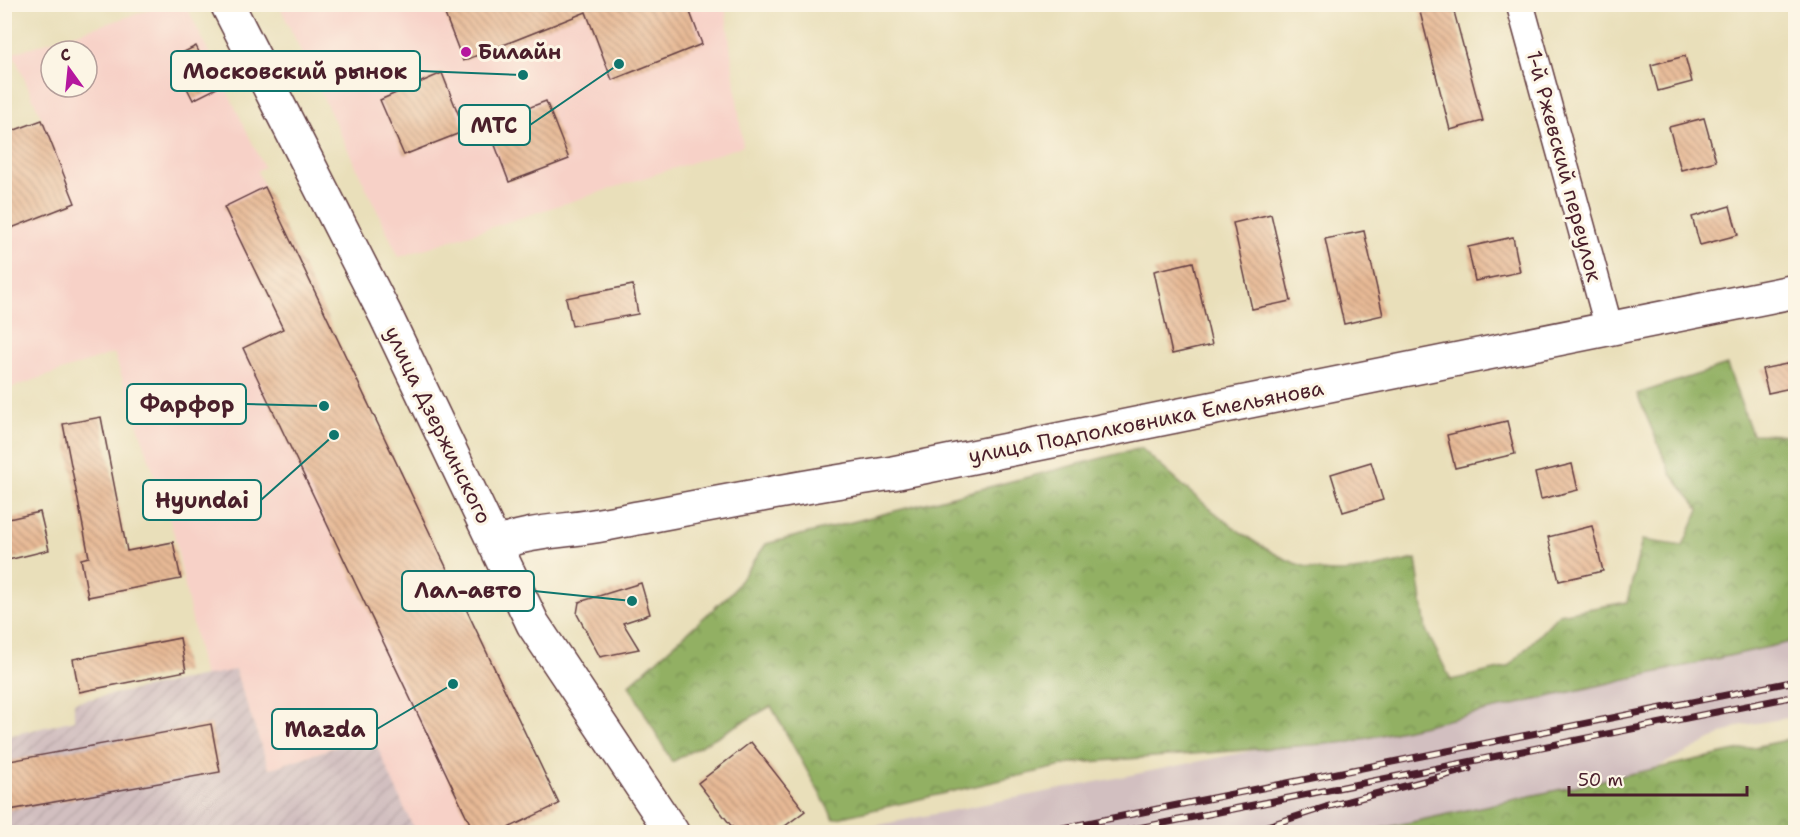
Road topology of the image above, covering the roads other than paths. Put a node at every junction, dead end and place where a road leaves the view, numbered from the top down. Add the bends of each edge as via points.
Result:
1 (226, 4) edge
2 (1520, 4) edge
3 (1796, 291) edge
4 (1609, 328) junction
5 (495, 545) junction
6 (672, 832) edge

1 - 5 main road, улица Дзержинского via 385,315
2 - 4 street, 1-й Ржевский переулок
3 - 4 main road, улица Подполковника Емельянова
4 - 5 main road, улица Подполковника Емельянова via 893,473 593,527 534,532
5 - 6 main road, улица Дзержинского via 533,624

